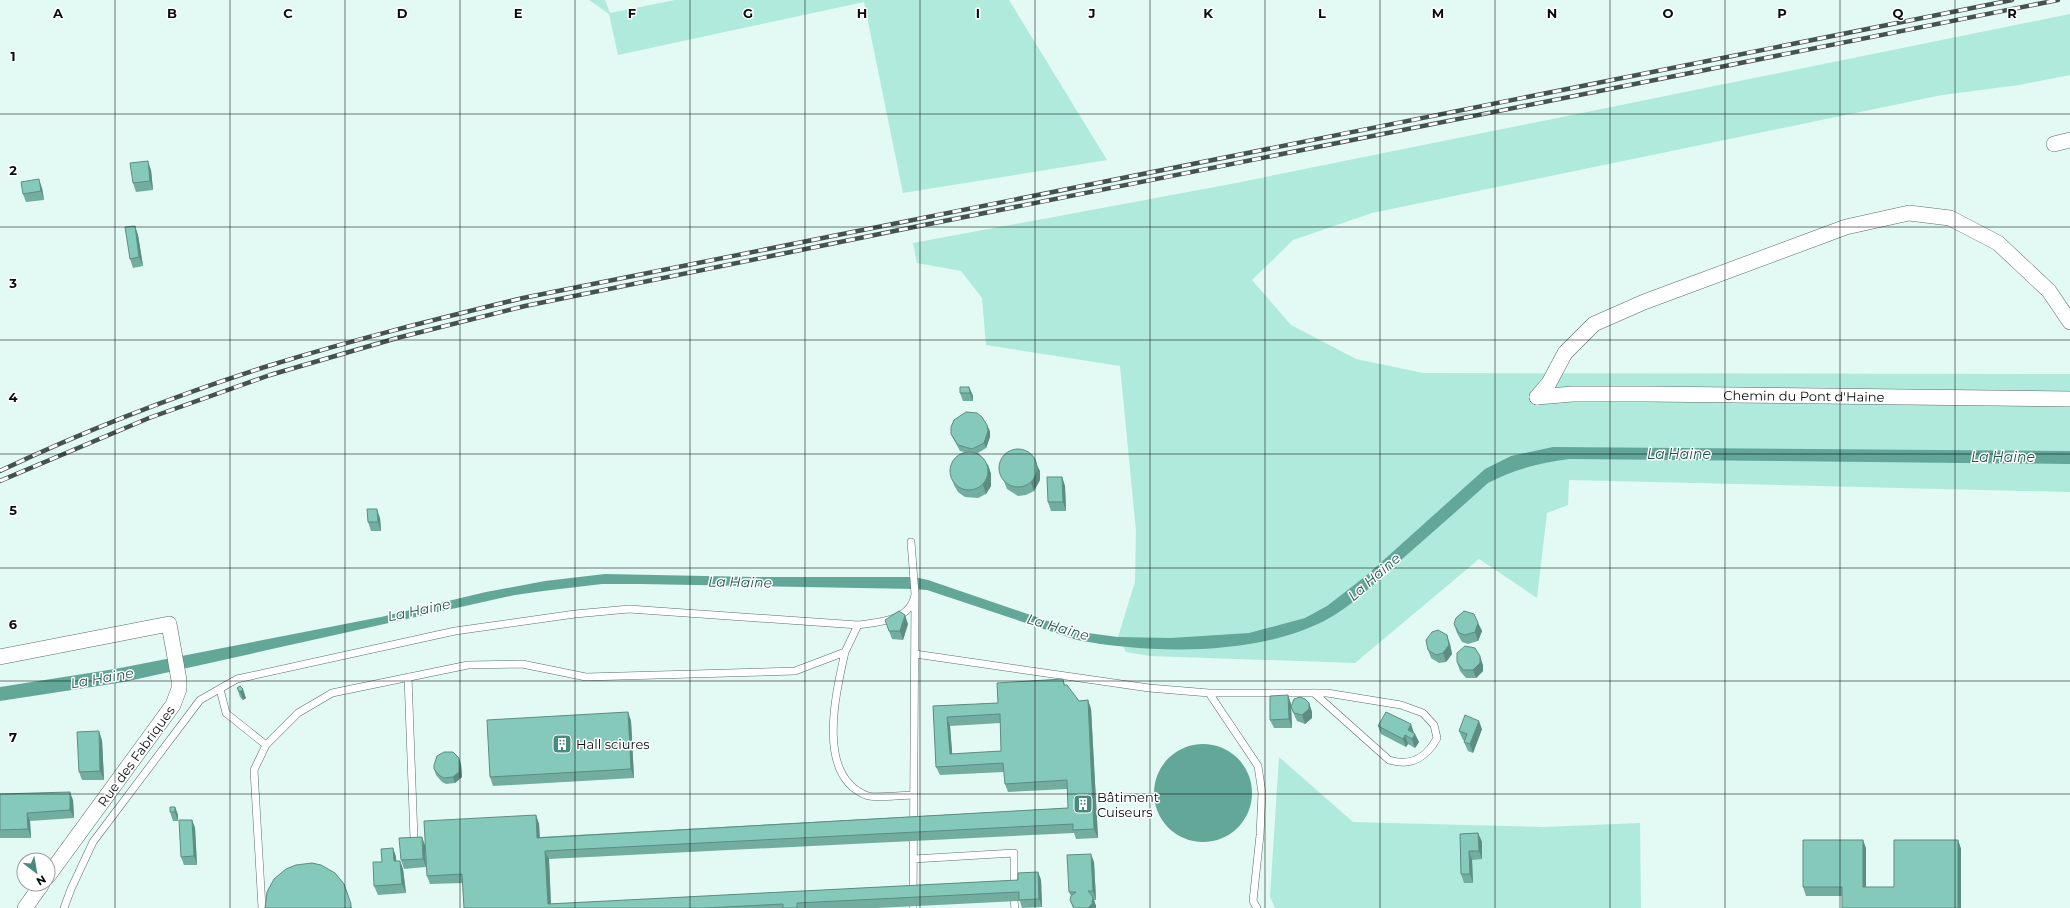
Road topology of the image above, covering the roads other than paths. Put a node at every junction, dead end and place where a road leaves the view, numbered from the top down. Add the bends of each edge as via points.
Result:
1 (2070, 140) edge
2 (2054, 144) dead end
3 (2070, 322) edge
4 (2070, 399) edge
5 (912, 542) dead end
6 (915, 594) junction
7 (858, 624) junction
8 (845, 652) junction
9 (915, 654) junction
10 (0, 657) edge
11 (408, 677) junction
12 (220, 689) junction
13 (1209, 693) junction
14 (1314, 693) junction
15 (266, 744) junction
16 (914, 795) junction
17 (414, 839) edge
18 (913, 859) junction
19 (56, 865) edge
20 (1014, 889) edge
21 (36, 892) edge
22 (25, 908) edge
23 (64, 908) edge
24 (262, 908) edge
25 (913, 908) edge
26 (1257, 908) edge

1 - 2 street
3 - 4 street, Chemin du Pont d'Haine via 2048,291 1998,243 1950,218 1910,213 1846,227 1644,302 1594,324 1565,353 1549,383 1537,397 1618,394
5 - 6 lane
6 - 7 lane via 906,611 890,620
6 - 9 lane
7 - 8 lane
7 - 12 lane via 629,609 575,614 455,631 237,680
8 - 11 lane via 794,671 586,677 522,664 476,665
8 - 16 lane via 834,698 833,745 844,780 869,796
9 - 13 lane via 1149,688
9 - 16 lane
10 - 19 street, Rue des Fabriques via 168,624 179,680 177,697
11 - 15 lane via 332,693 298,713
11 - 17 lane
12 - 15 lane via 226,713
12 - 23 lane via 200,700 92,842
13 - 14 lane
13 - 26 lane via 1258,766 1262,793 1253,901
14 - 14 lane via 1401,705 1423,713 1434,725 1437,738 1431,749 1421,757 1408,762 1389,760
15 - 24 lane via 254,770
16 - 18 lane
18 - 20 lane via 1014,853
18 - 25 lane
21 - 22 street

